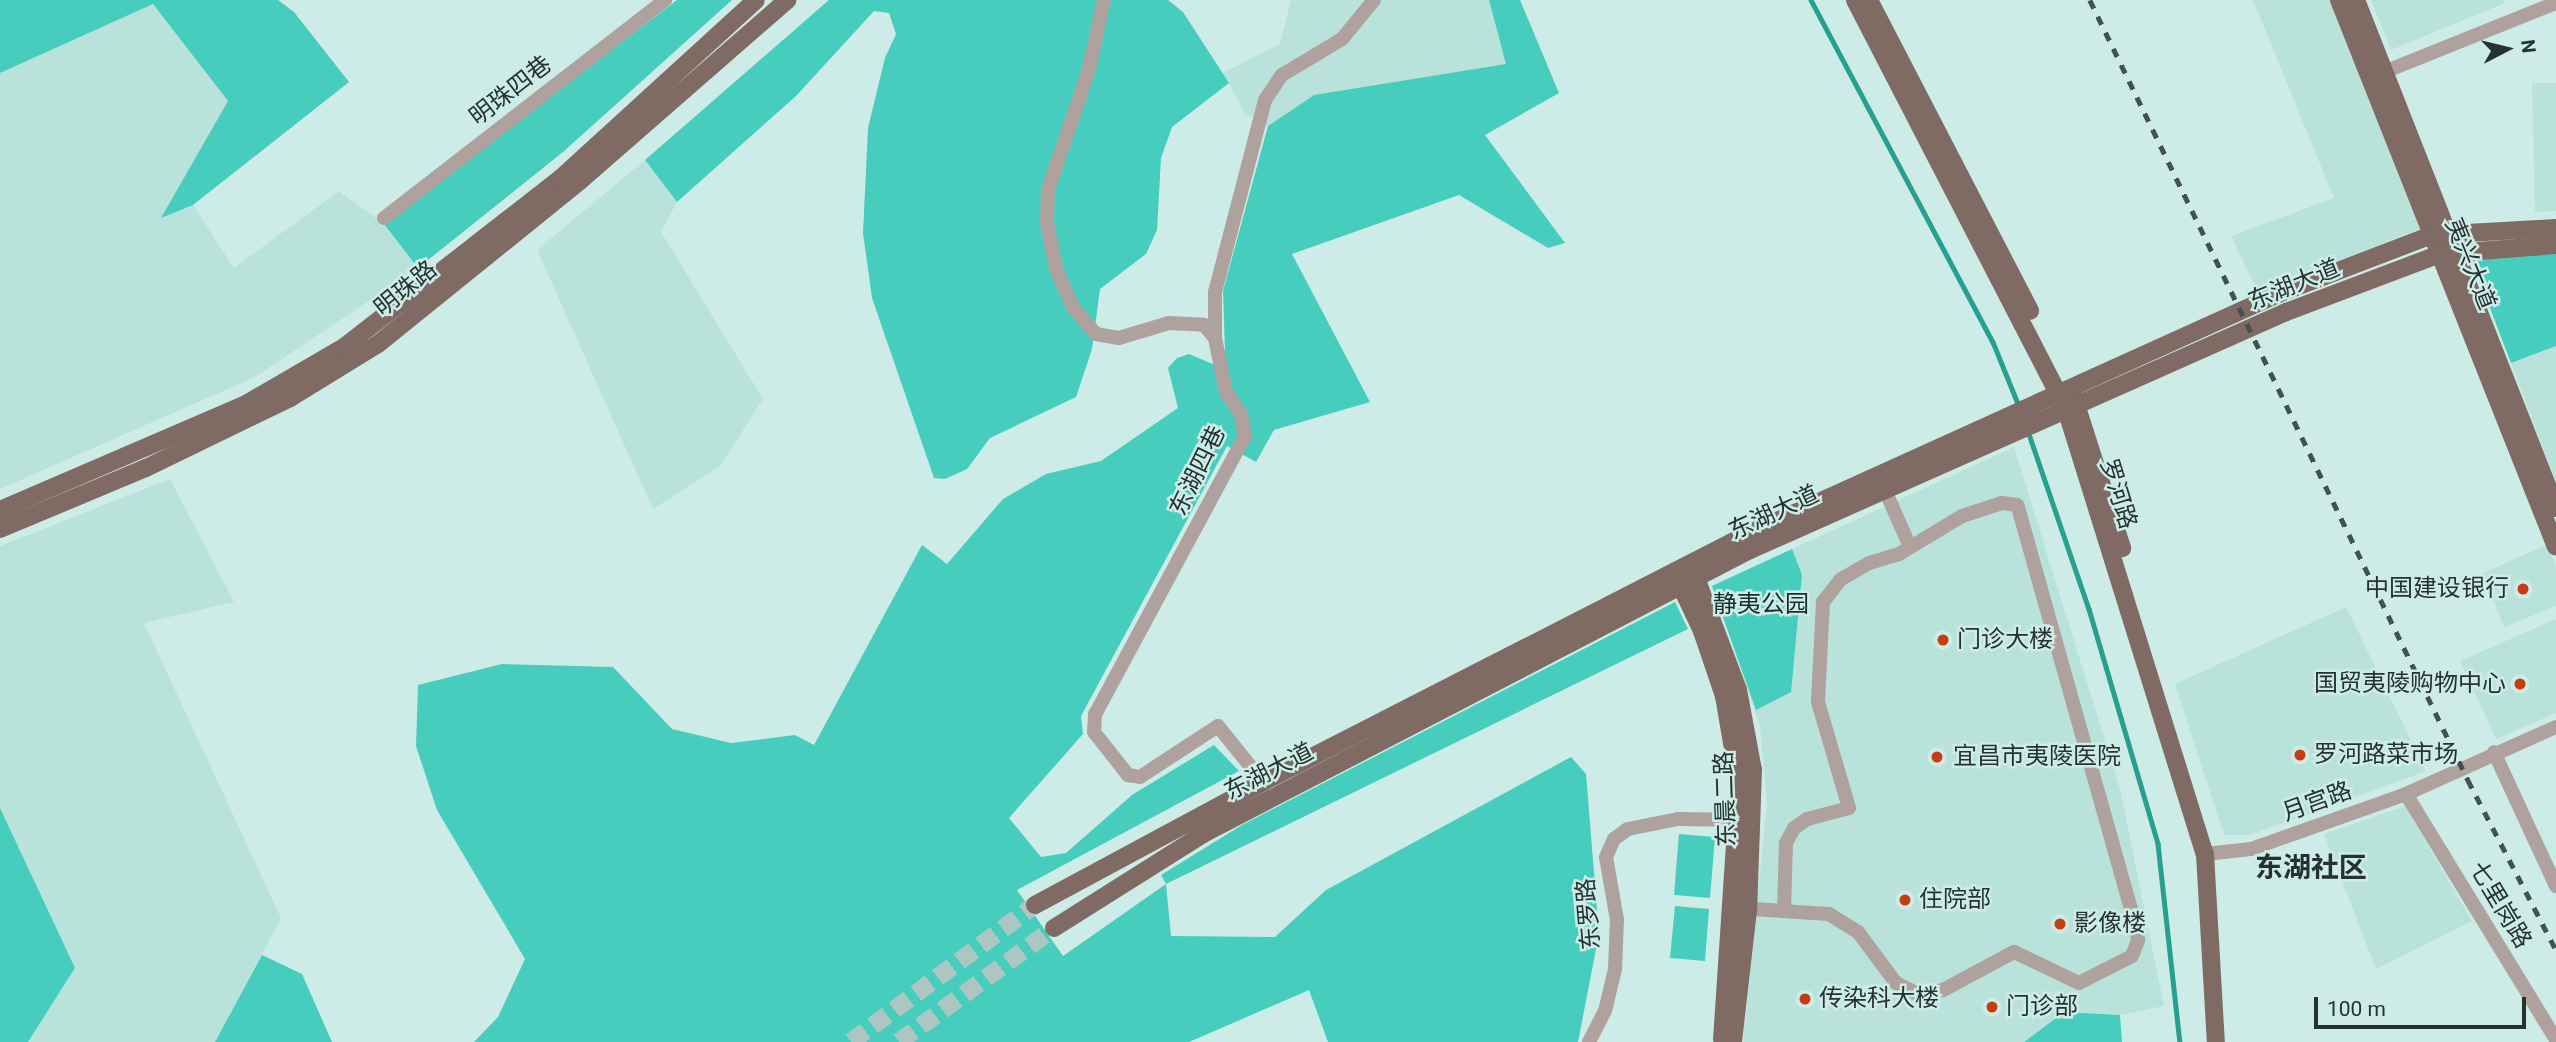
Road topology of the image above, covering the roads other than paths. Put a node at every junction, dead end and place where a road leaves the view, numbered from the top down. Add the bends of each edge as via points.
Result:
1 (665, 0) edge
2 (756, 0) edge
3 (787, 0) edge
4 (1104, 0) edge
5 (1374, 0) edge
6 (1855, 0) edge
7 (1869, 0) edge
8 (2339, 0) edge
9 (2356, 0) edge
10 (2556, 3) edge
11 (2384, 72) junction
12 (384, 218) dead end
13 (2556, 228) edge
14 (2441, 234) junction
15 (2556, 245) edge
16 (2449, 252) junction
17 (1215, 338) junction
18 (2068, 399) junction
19 (1990, 431) junction
20 (1885, 489) junction
21 (2556, 508) edge
22 (0, 510) edge
23 (0, 529) edge
24 (1910, 547) junction
25 (2556, 547) edge
26 (1694, 571) junction
27 (1677, 579) junction
28 (2556, 727) edge
29 (2494, 752) junction
30 (1263, 782) junction
31 (2406, 794) junction
32 (1747, 820) junction
33 (2210, 853) junction
34 (2556, 886) edge
35 (1035, 905) tunnel mouth
36 (1741, 908) junction
37 (1784, 911) junction
38 (1054, 928) tunnel mouth
39 (2556, 1040) edge
40 (1589, 1042) edge
41 (1722, 1042) edge
42 (1733, 1042) edge
43 (2216, 1042) edge
44 (2226, 1042) edge

1 - 12 street, 明珠四巷
2 - 22 main road, 明珠路 via 560,179 344,347 246,404
3 - 23 main road, 明珠路 via 581,180 378,344 290,398 146,468
4 - 17 street via 1089,69 1048,190 1047,222 1056,268 1073,307 1096,334 1119,338 1169,323 1191,322 1204,325
5 - 17 street via 1342,39 1282,75 1265,100 1215,292
6 - 18 main road, 罗河路
7 - 18 main road, 罗河路
8 - 14 main road, 夷兴大道
9 - 11 main road, 夷兴大道
10 - 11 street
11 - 14 main road, 夷兴大道
13 - 14 main road, 东湖大道
14 - 16 main road, 夷兴大道
14 - 18 main road, 东湖大道 via 2278,294
15 - 16 main road, 东湖大道
16 - 18 main road, 东湖大道
16 - 21 main road, 夷兴大道
16 - 25 main road, 夷兴大道
17 - 30 street, 东湖四巷 via 1226,392 1241,414 1245,436 1095,714 1094,732 1128,775 1140,777 1218,726
18 - 19 main road, 东湖大道
18 - 33 main road, 罗河路
19 - 20 main road, 东湖大道
19 - 26 main road, 东湖大道
20 - 24 street
20 - 26 main road, 东湖大道
24 - 37 street via 1841,579 1823,602 1818,702 1849,808 1807,819 1794,828 1786,843
24 - 37 street via 1962,516 2002,503 2017,505 2136,927 2136,949 2121,965 2078,983 2014,952 1943,990 1918,994 1896,983 1866,940 1846,923 1829,914
26 - 27 main road, 东湖大道
26 - 32 main road, 东晨二路 via 1738,690 1753,770
27 - 30 main road, 东湖大道
27 - 32 main road, 东晨二路 via 1724,696
27 - 38 main road, 东湖大道 via 1172,851
28 - 29 street, 月宫路
29 - 31 street, 月宫路
29 - 34 street
30 - 35 main road, 东湖大道
31 - 33 street, 月宫路 via 2251,849
31 - 39 street, 七里岗路
32 - 36 main road, 东晨二路
32 - 40 street, 东罗路 via 1678,818 1628,829 1614,839 1606,857 1617,920 1615,969 1605,1011
33 - 43 main road, 罗河路
33 - 44 main road, 罗河路
36 - 37 street
36 - 41 main road, 东晨二路
36 - 42 main road, 东晨二路

